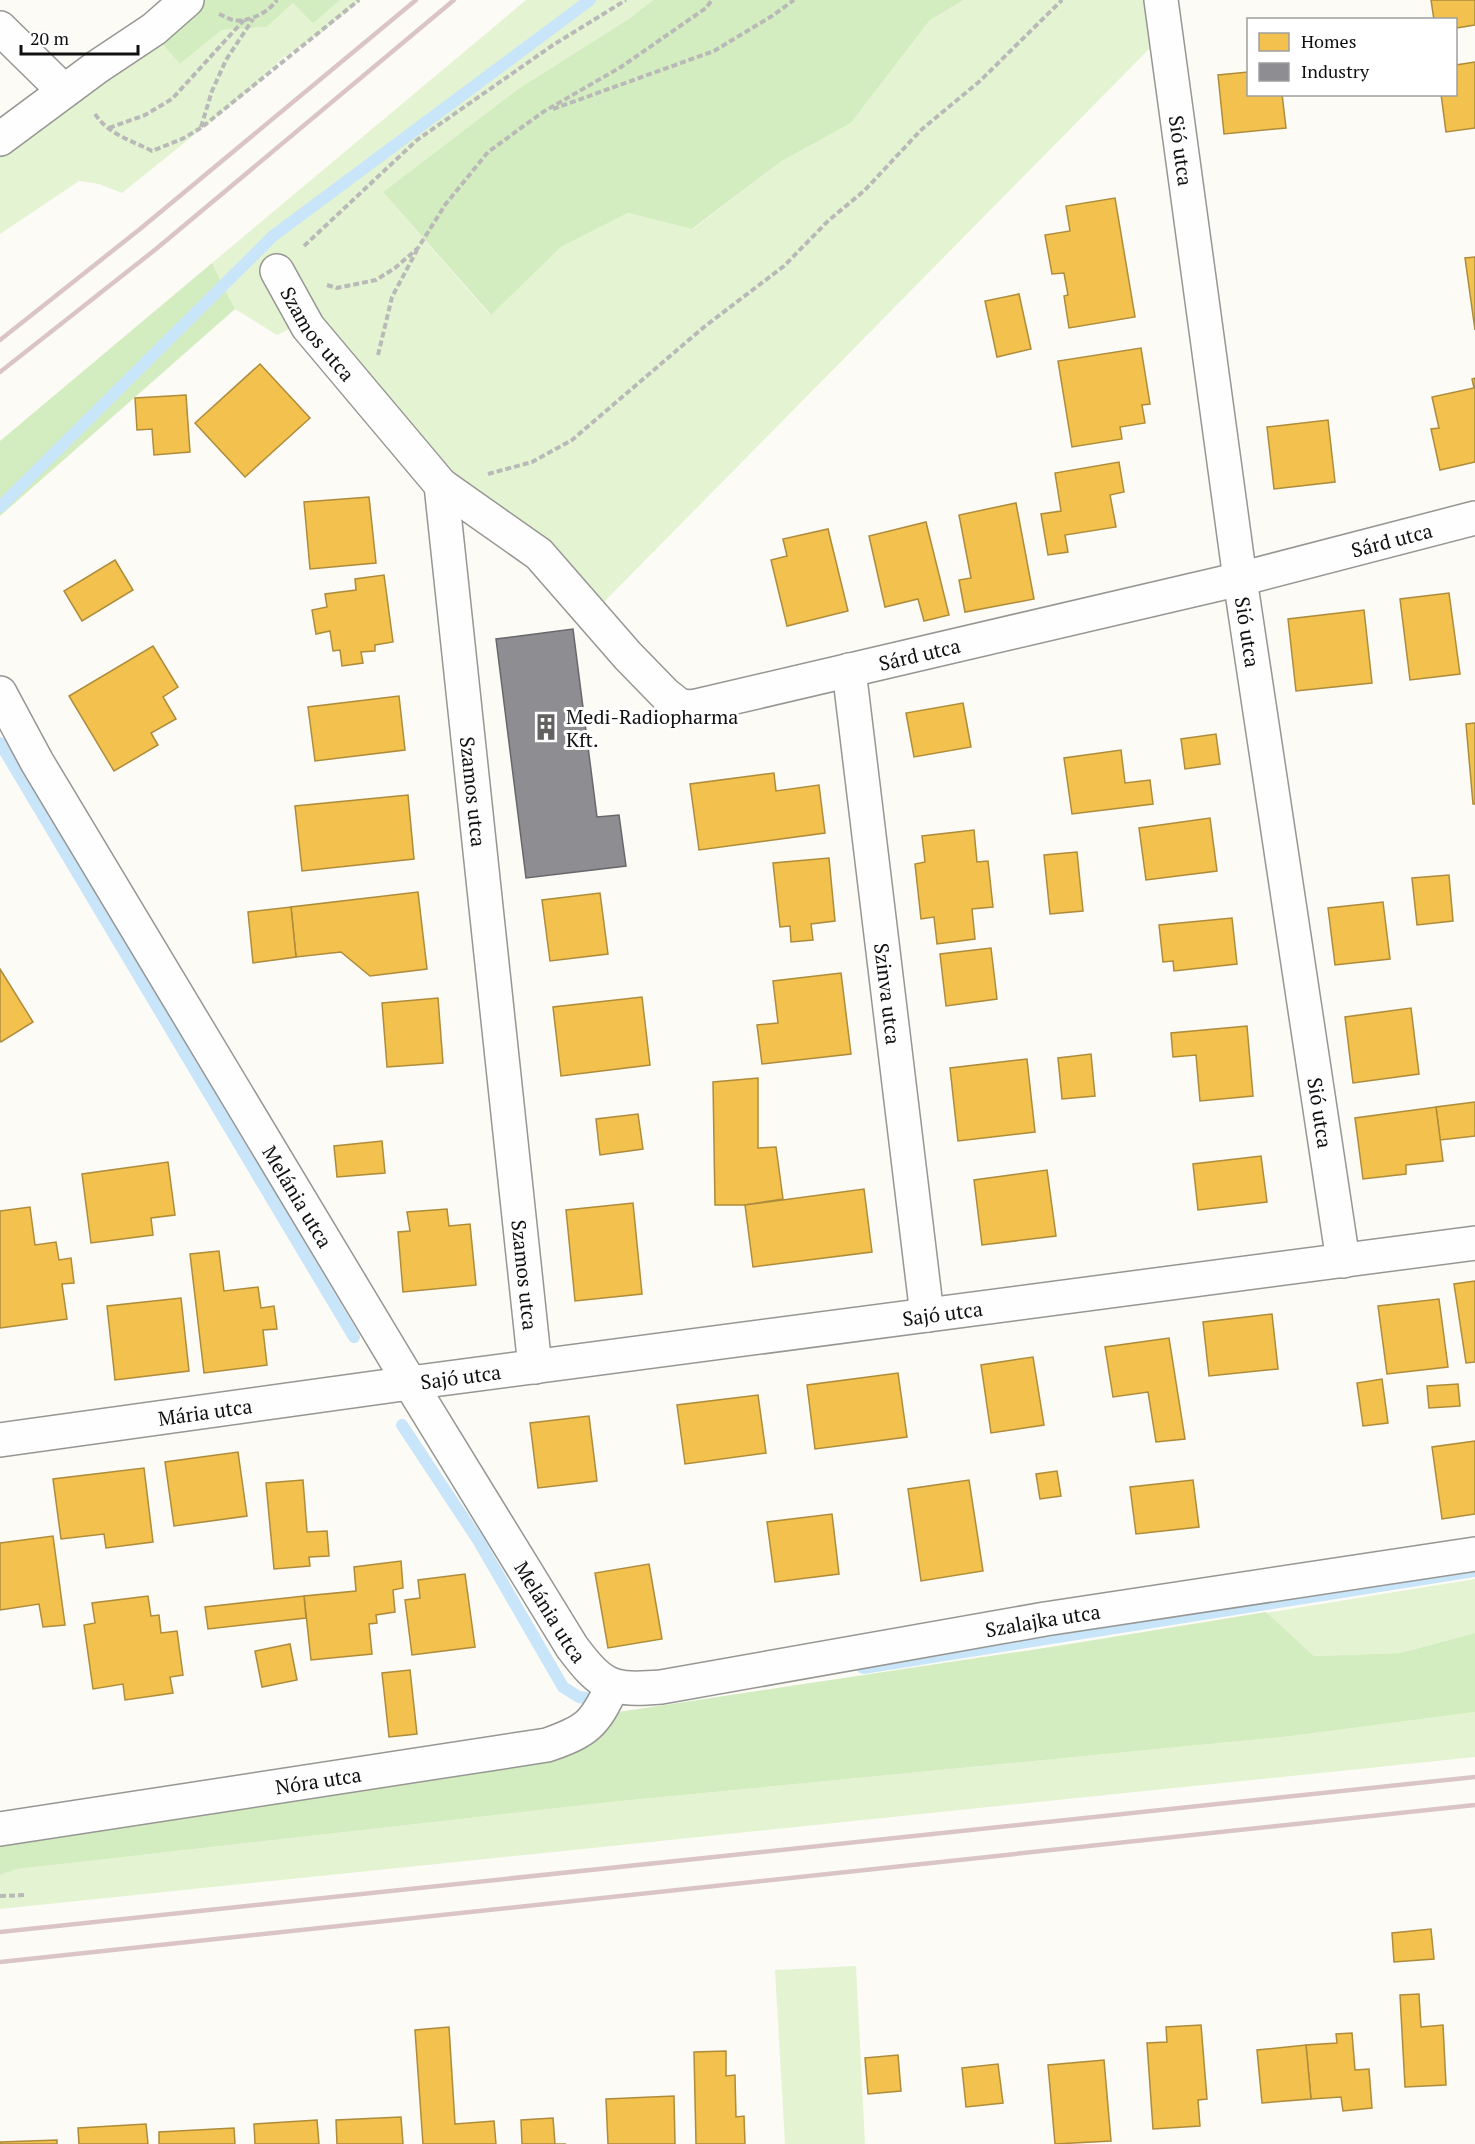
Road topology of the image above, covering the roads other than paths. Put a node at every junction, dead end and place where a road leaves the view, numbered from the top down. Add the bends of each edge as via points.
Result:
1 (1161, 0) edge
2 (200, 4) edge
3 (0, 28) edge
4 (69, 87) junction
5 (0, 139) edge
6 (277, 271) road end
7 (441, 485) junction
8 (1475, 518) edge
9 (1240, 579) junction
10 (849, 670) junction
11 (0, 693) edge
12 (1475, 1243) edge
13 (1343, 1261) junction
14 (927, 1315) junction
15 (535, 1367) junction
16 (410, 1383) junction
17 (0, 1440) edge
18 (1475, 1554) edge
19 (606, 1700) junction
20 (0, 1829) edge

1 - 9 street, Sió utca
2 - 4 street via 154,29
3 - 4 street
4 - 5 street
6 - 7 street, Szamos utca via 308,327
7 - 10 street, Sárd utca via 539,554 628,656 680,706 692,707
7 - 15 street, Szamos utca
8 - 9 street, Sárd utca
9 - 10 street, Sárd utca
9 - 13 street, Sió utca
10 - 14 street, Szinva utca
11 - 16 street, Melánia utca via 37,762
12 - 13 street, Sajó utca
13 - 14 street, Sajó utca
14 - 15 street, Sajó utca
15 - 16 street, Sajó utca
16 - 17 street, Mária utca
16 - 19 street, Melánia utca
18 - 19 street, Szalajka utca via 1045,1619 633,1689
19 - 20 street, Nóra utca via 595,1719 574,1736 547,1745

